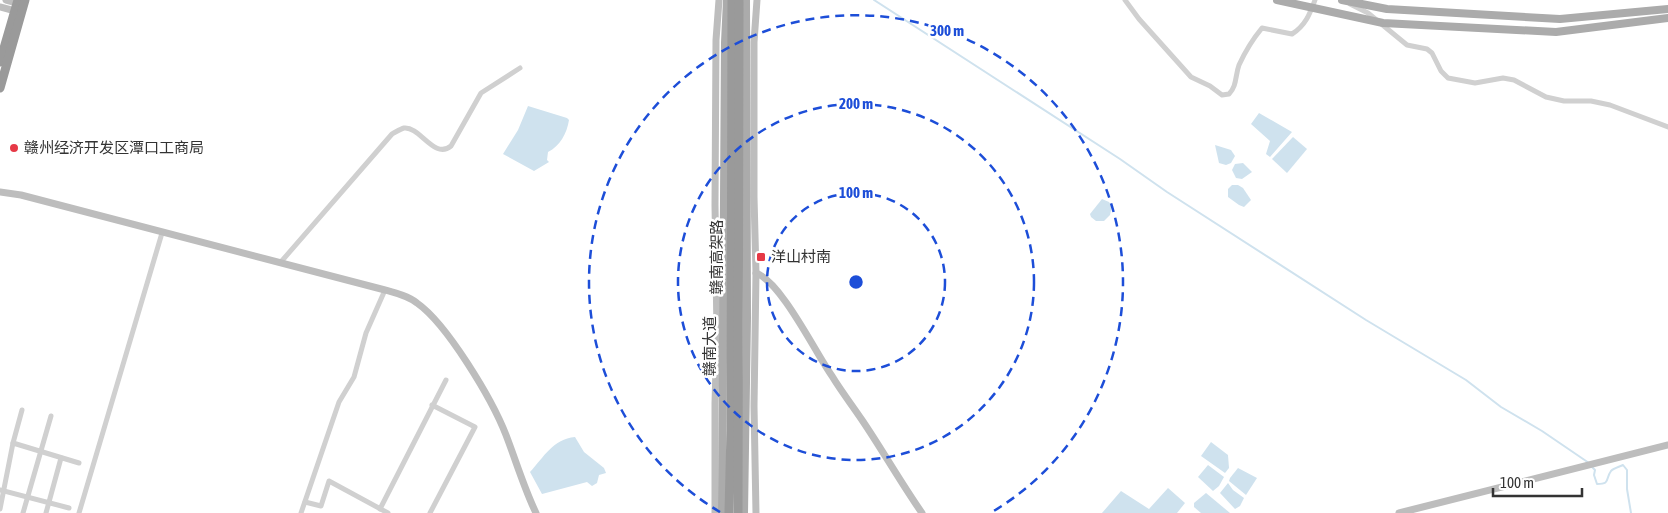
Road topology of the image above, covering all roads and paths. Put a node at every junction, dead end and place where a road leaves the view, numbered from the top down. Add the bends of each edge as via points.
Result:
1 (6, 0) edge
2 (718, 0) edge
3 (727, 0) edge
4 (732, 0) edge
5 (739, 0) edge
6 (746, 0) edge
7 (757, 0) edge
8 (1125, 0) edge
9 (1277, 0) edge
10 (1342, 0) edge
11 (1313, 4) edge
12 (20, 5) edge
13 (0, 7) edge
14 (1668, 9) edge
15 (1668, 18) edge
16 (1381, 23) junction
17 (0, 62) edge
18 (520, 68) dead end
19 (0, 88) edge
20 (1668, 127) edge
21 (0, 192) edge
22 (162, 233) junction
23 (280, 263) junction
24 (756, 274) junction
25 (385, 290) junction
26 (747, 317) junction
27 (723, 318) junction
28 (446, 380) dead end
29 (723, 382) junction
30 (745, 382) junction
31 (432, 405) junction
32 (22, 410) dead end
33 (51, 416) dead end
34 (13, 443) junction
35 (1668, 445) edge
36 (40, 452) junction
37 (61, 458) junction
38 (79, 463) dead end
39 (2, 490) edge
40 (27, 497) junction
41 (304, 502) junction
42 (49, 503) junction
43 (69, 508) dead end
44 (0, 509) edge
45 (380, 509) junction
46 (23, 513) edge
47 (46, 513) edge
48 (79, 513) edge
49 (301, 513) edge
50 (388, 513) edge
51 (430, 513) edge
52 (536, 513) edge
53 (715, 513) edge
54 (722, 513) edge
55 (729, 513) edge
56 (738, 513) edge
57 (744, 513) edge
58 (756, 513) edge
59 (922, 513) edge
60 (1399, 513) edge

1 - 12 street
2 - 53 street
3 - 27 main road, 赣南大道
4 - 55 highway, 赣南高架路, bridge
5 - 56 highway, 赣南高架路, bridge
6 - 26 main road
7 - 24 street via 754,42
8 - 11 street via 1191,77 1222,95 1234,89 1246,49 1262,28 1292,34 1300,29
9 - 11 main road
10 - 14 main road via 1386,9 1560,19
10 - 16 street
11 - 16 main road
12 - 13 street
12 - 17 highway
12 - 19 highway
15 - 16 main road via 1556,32
16 - 20 street via 1407,45 1432,53 1448,78 1475,83 1503,78 1514,80 1546,97 1610,105
18 - 23 street via 480,92 451,146 441,149 431,145 411,129 403,128 392,134
21 - 22 street
22 - 23 street
22 - 48 street
23 - 25 street
24 - 58 street
24 - 59 street via 769,282 787,306
25 - 41 street via 366,333 354,377 339,402
25 - 52 street via 416,302 432,316 466,363 505,433
26 - 27 main road
26 - 30 main road
27 - 29 main road, 赣南大道
28 - 31 street
29 - 30 main road
29 - 54 main road, 赣南大道
30 - 57 main road
31 - 45 street
31 - 51 street via 475,427
32 - 34 street
33 - 36 street
34 - 36 street
34 - 39 street
35 - 60 street
36 - 37 street
36 - 40 street
37 - 38 street
37 - 42 street
39 - 40 street
39 - 44 street
40 - 42 street
40 - 46 street
41 - 45 street via 321,506 329,481
41 - 49 street
42 - 43 street
42 - 47 street
45 - 50 street

